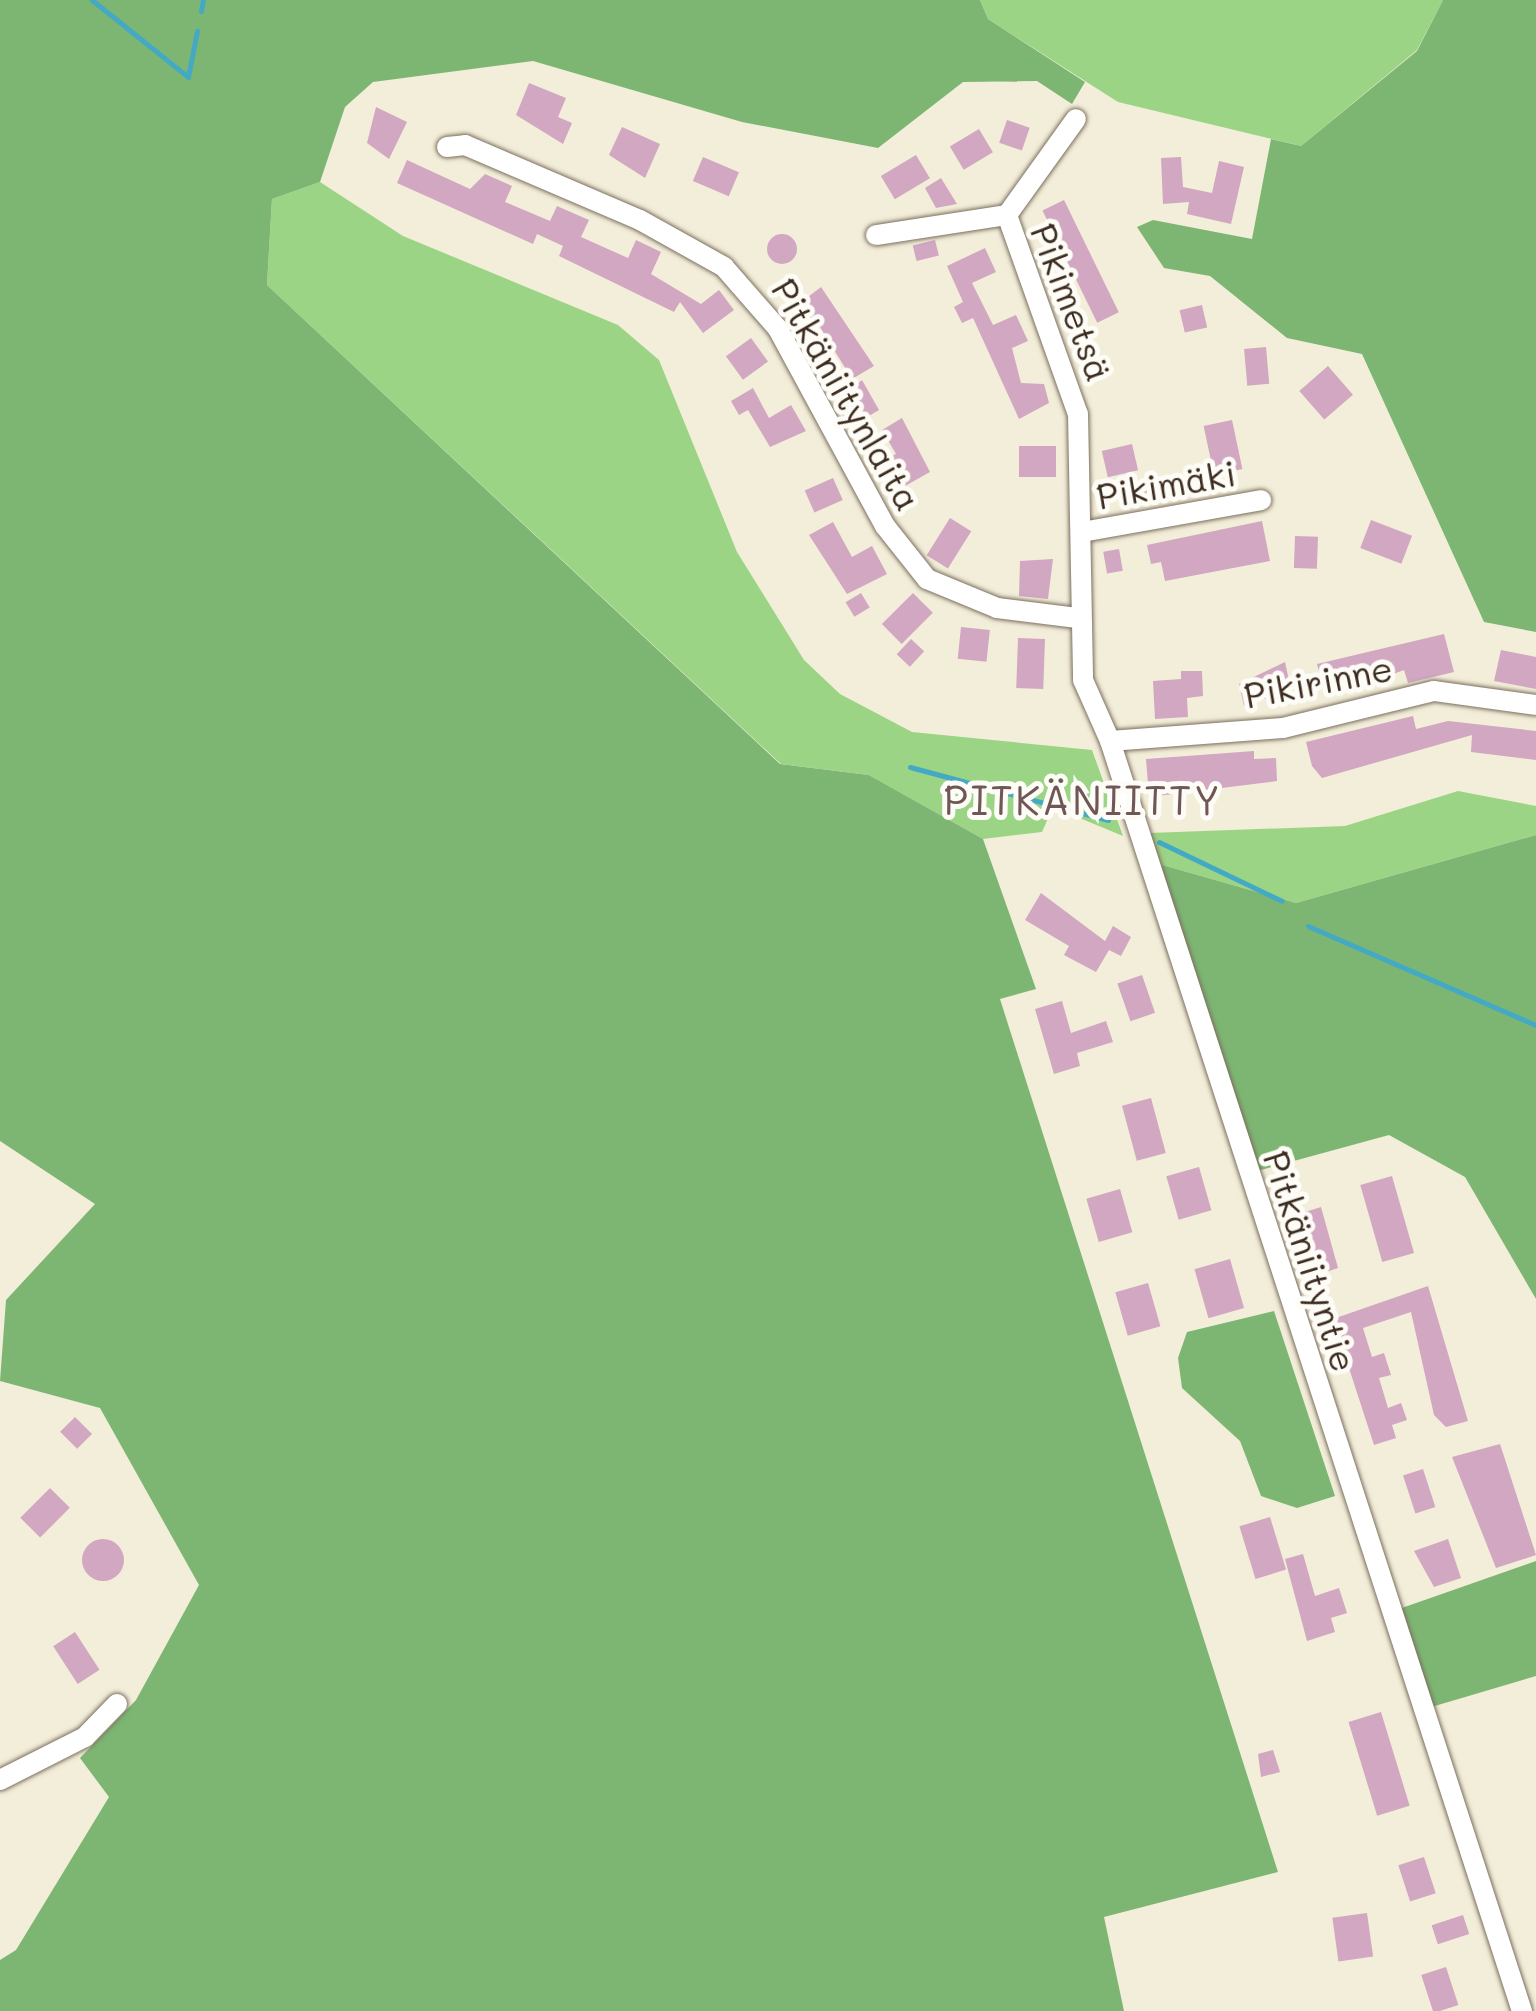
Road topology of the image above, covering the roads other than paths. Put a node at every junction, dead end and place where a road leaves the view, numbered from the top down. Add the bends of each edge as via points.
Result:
1 (1076, 119) dead end
2 (448, 147) dead end
3 (1007, 215) junction
4 (876, 235) dead end
5 (1261, 500) dead end
6 (1082, 532) junction
7 (1077, 618) junction
8 (1536, 705) edge
9 (1110, 741) junction
10 (117, 1704) dead end
11 (0, 1780) edge
12 (1520, 2010) edge

1 - 3 street, Pikimetsä
2 - 7 street, Pitkäniitynlaita via 466,145 690,242 724,266 778,330 885,526 926,580 998,608
3 - 4 street
3 - 6 street, Pikimetsä via 1078,414
5 - 6 street, Pikimäki
6 - 7 street, Pitkäniityntie
7 - 9 street, Pitkäniityntie via 1083,680
8 - 9 street, Pikirinne via 1434,691 1283,728
9 - 12 street, Pitkäniityntie
10 - 11 street via 84,1737

